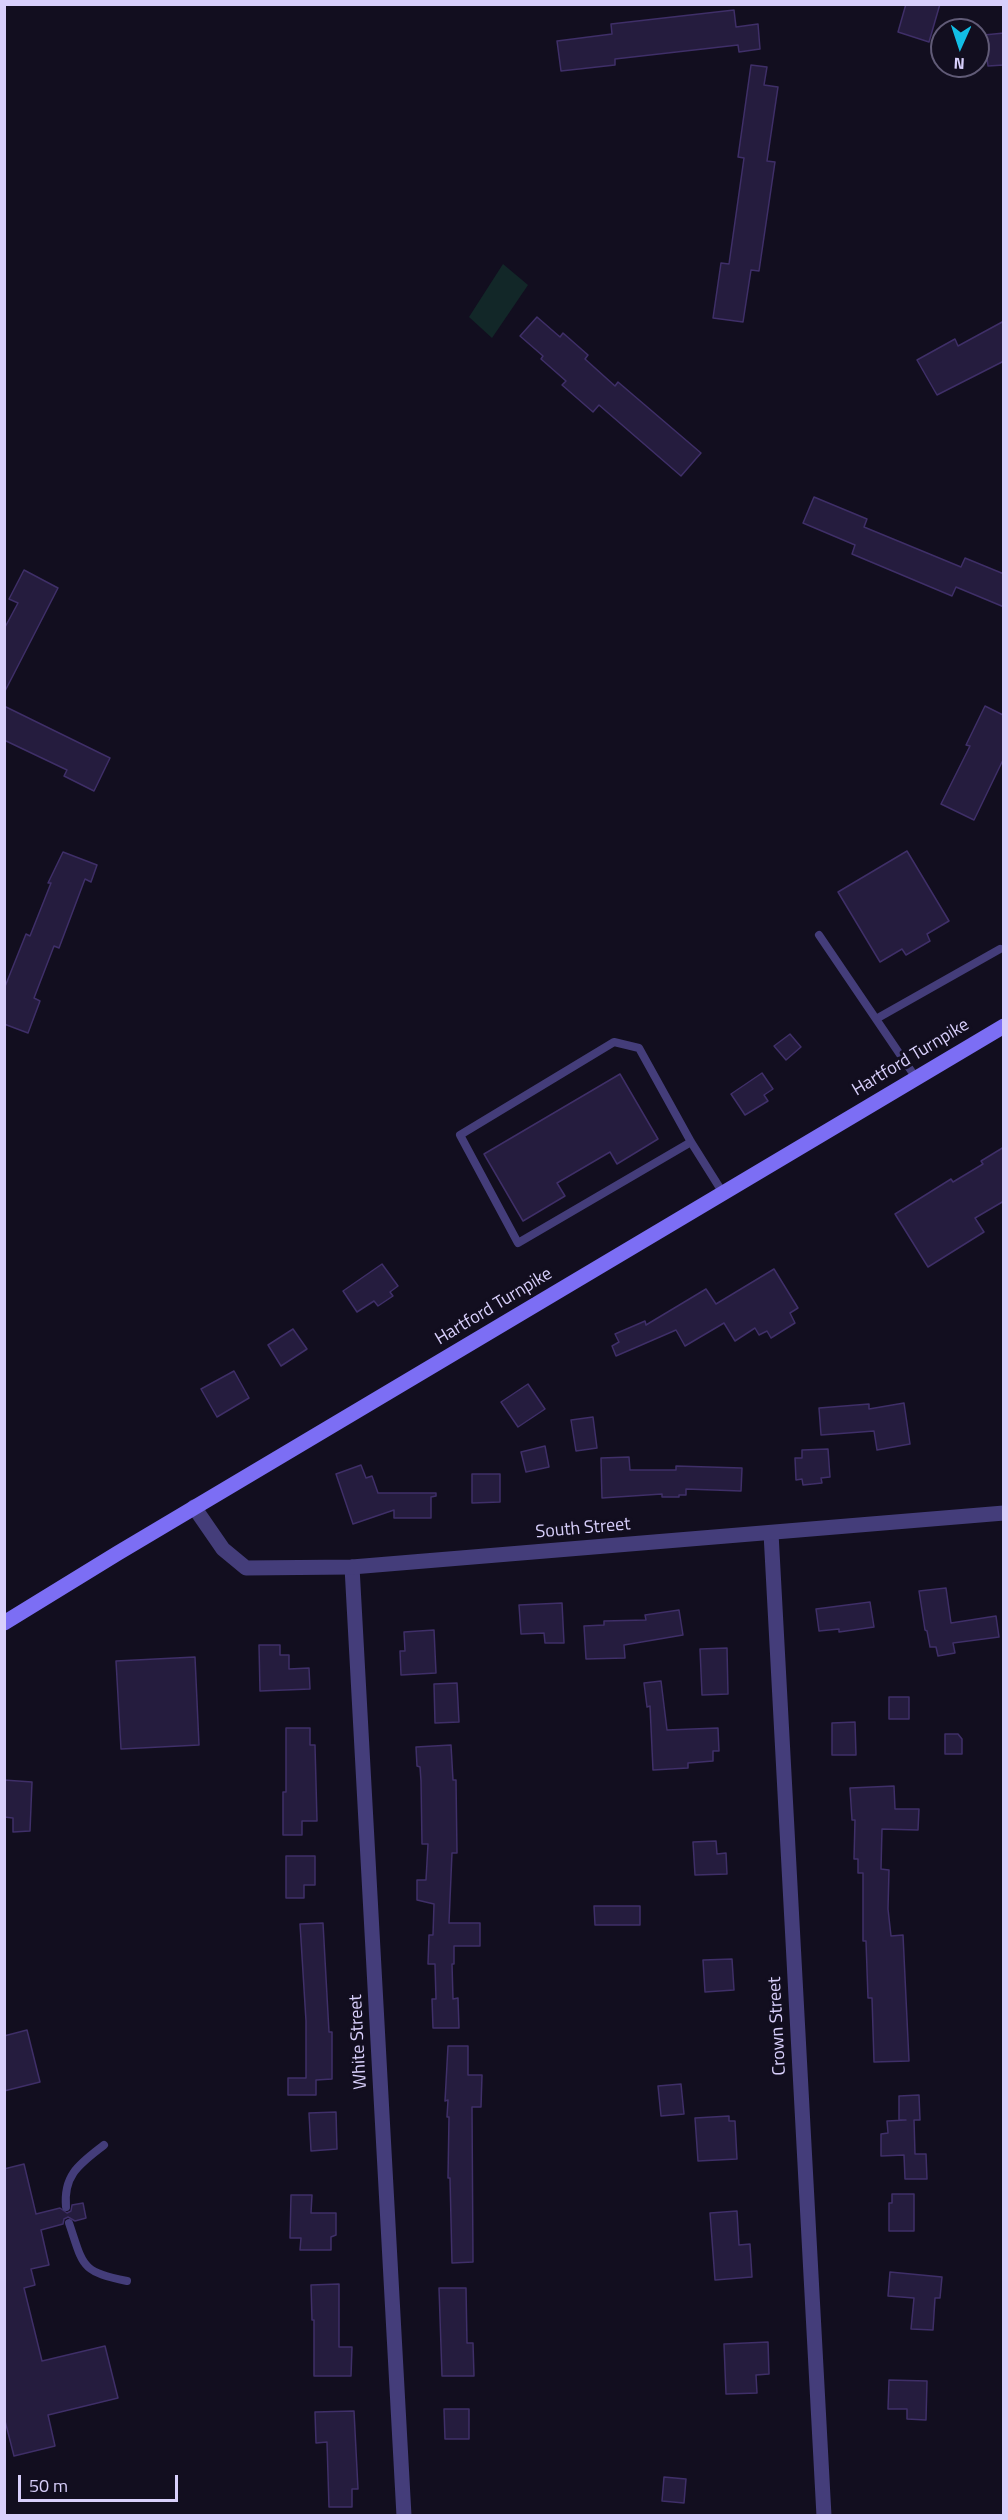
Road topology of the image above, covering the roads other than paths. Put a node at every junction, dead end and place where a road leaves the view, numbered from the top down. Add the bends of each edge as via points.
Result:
1 (819, 935) dead end
2 (1000, 949) dead end
3 (876, 1019) junction
4 (1004, 1026) edge
5 (916, 1078) junction
6 (691, 1142) junction
7 (723, 1193) junction
8 (194, 1508) junction
9 (1004, 1513) edge
10 (771, 1533) junction
11 (352, 1567) junction
12 (4, 1623) edge
13 (104, 2145) dead end
14 (66, 2207) dead end
15 (69, 2223) dead end
16 (128, 2281) dead end
17 (404, 2516) edge
18 (824, 2516) edge

1 - 3 lane
2 - 3 lane
3 - 5 lane
4 - 5 main road, Hartford Turnpike
5 - 7 main road, Hartford Turnpike
6 - 6 lane via 639,1048 615,1042 460,1134 518,1243
6 - 7 lane
7 - 8 main road, Hartford Turnpike
8 - 11 street, South Street via 223,1549 246,1568
8 - 12 main road, Hartford Turnpike
9 - 10 street, South Street
10 - 11 street, South Street
10 - 18 street, Crown Street
11 - 17 street, White Street
13 - 14 lane via 75,2168 65,2194
15 - 16 lane via 81,2260 96,2274

